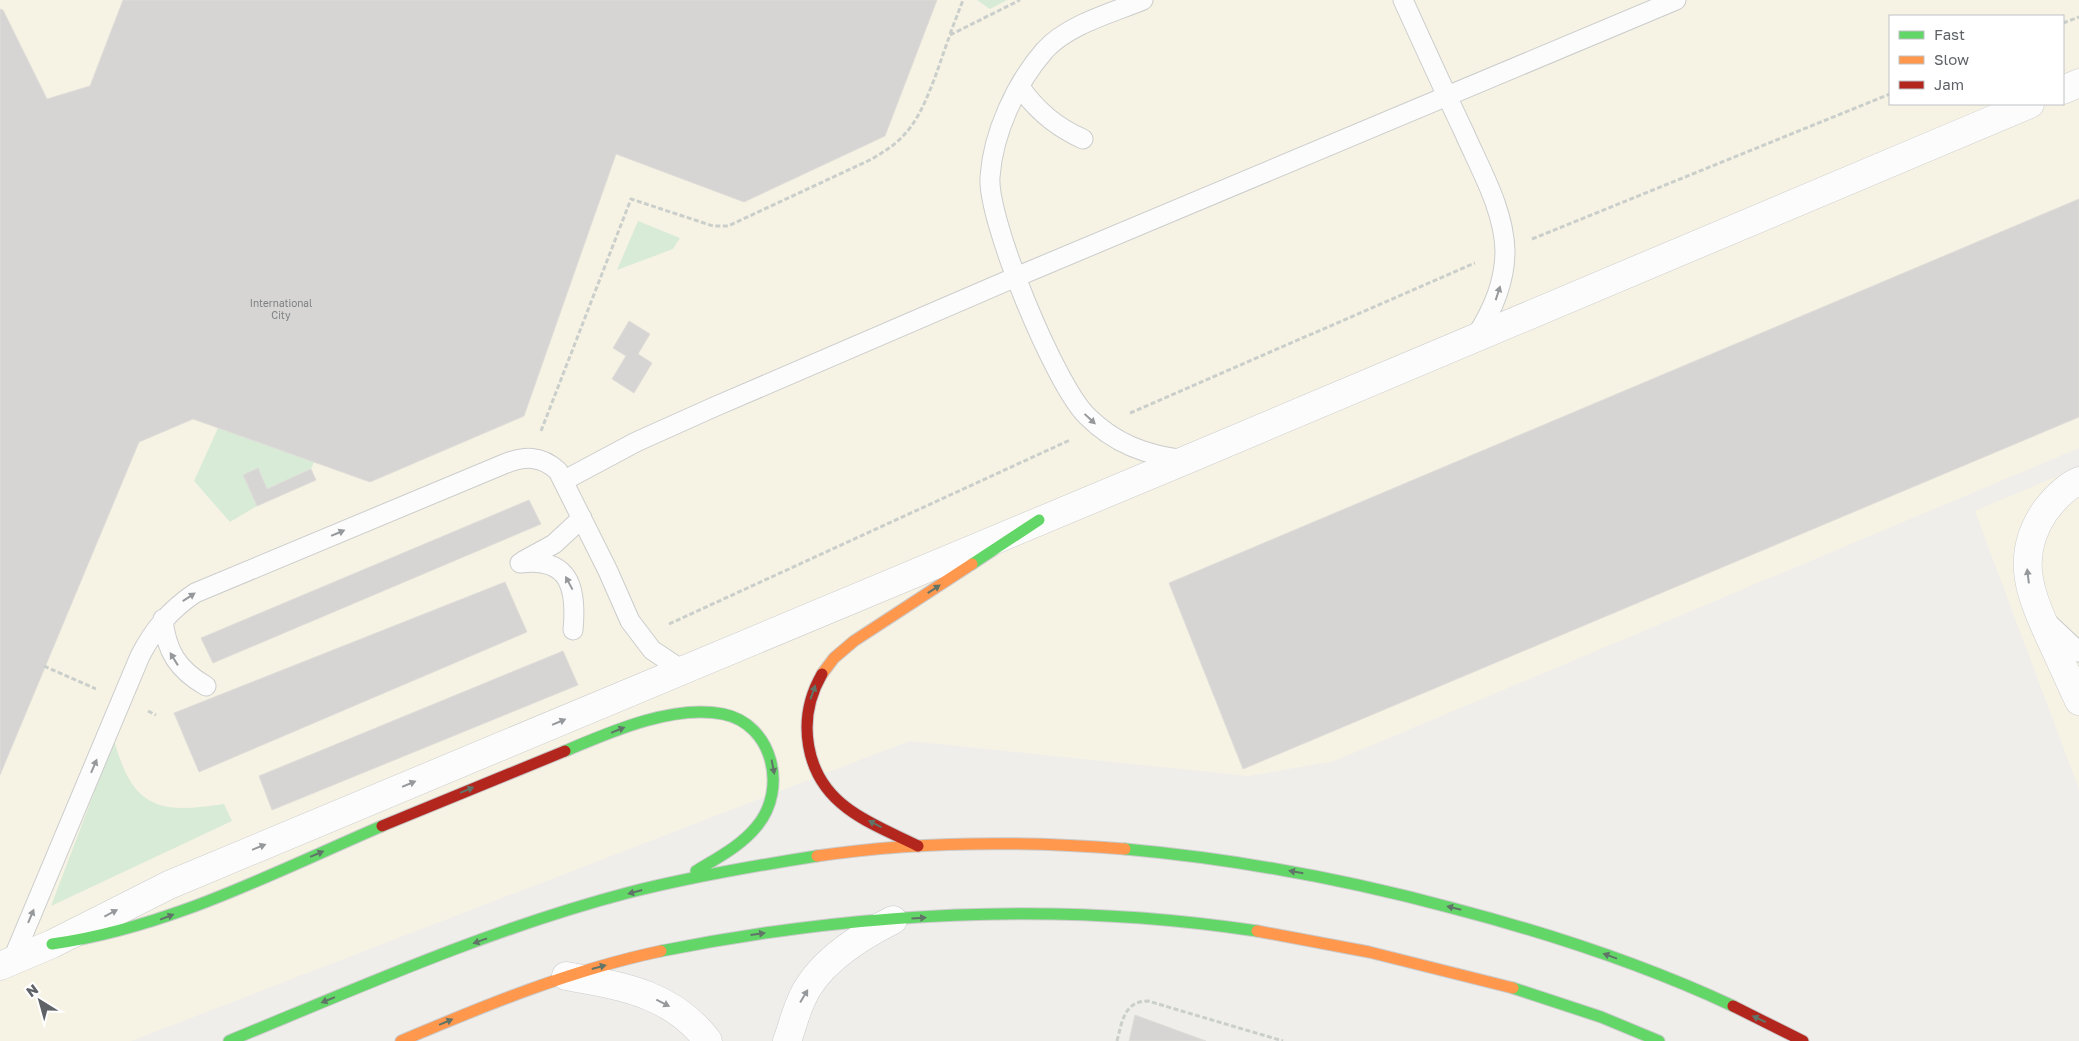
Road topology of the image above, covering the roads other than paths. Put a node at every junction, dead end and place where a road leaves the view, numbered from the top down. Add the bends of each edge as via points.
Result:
1 (1143, 0) edge
2 (1403, 0) edge
3 (1676, 0) edge
4 (2079, 83) edge
5 (1020, 87) junction
6 (2064, 90) edge
7 (1447, 96) junction
8 (2028, 105) edge
9 (1083, 139) dead end
10 (1016, 277) junction
11 (1476, 336) junction
12 (1186, 460) junction
13 (563, 481) junction
14 (2079, 481) edge
15 (582, 518) junction
16 (1039, 520) junction
17 (2040, 616) junction
18 (163, 619) junction
19 (573, 630) dead end
20 (2079, 652) edge
21 (682, 670) junction
22 (206, 686) dead end
23 (2079, 702) edge
24 (918, 846) junction
25 (682, 880) junction
26 (892, 920) junction
27 (52, 944) junction
28 (6, 964) edge
29 (566, 976) junction
30 (229, 1041) edge
31 (401, 1041) edge
32 (708, 1041) edge
33 (787, 1041) edge
34 (1659, 1041) edge
35 (1803, 1041) edge

1 - 5 lane via 1060,38 1046,49
2 - 7 lane
3 - 7 lane
4 - 6 street
5 - 9 lane via 1047,118
5 - 10 lane via 1000,131 990,179 998,225
7 - 10 lane
11 -> 7 lane via 1491,312 1500,286 1505,250 1503,230 1492,194
8 - 11 street
10 -> 12 lane via 1060,380 1086,415 1114,438 1140,451
10 - 13 lane via 636,442
11 - 12 street
12 - 16 street
13 - 15 lane
18 -> 13 lane via 195,593 522,457 551,464
17 -> 14 street via 2029,585 2030,544 2039,520 2053,500
19 -> 15 lane via 576,604 564,575 544,563 520,563 554,544
15 - 21 lane via 640,637 666,662
16 - 21 street
24 -> 16 street via 854,813 837,801 824,785 808,748 806,727 814,687 824,669 854,641
17 - 20 lane
17 - 23 street
22 -> 18 lane via 191,678 169,652
28 -> 18 lane via 140,656
27 -> 21 street via 169,885
24 - 25 street via 799,859
35 -> 24 street via 1711,996 1562,938 1326,877 1160,851 1034,844
27 -> 25 street via 86,941 170,916 484,783 633,724 663,716 725,714 749,726 766,746 775,788 757,828 740,843
25 -> 30 street via 504,932
29 -> 26 street via 637,956 722,939
33 -> 26 street via 802,999 819,974 840,952
26 -> 34 street via 961,915 1135,918 1307,939 1480,978 1566,1005
27 - 28 street
31 -> 29 street
29 -> 32 street via 634,990 659,1000 683,1013

